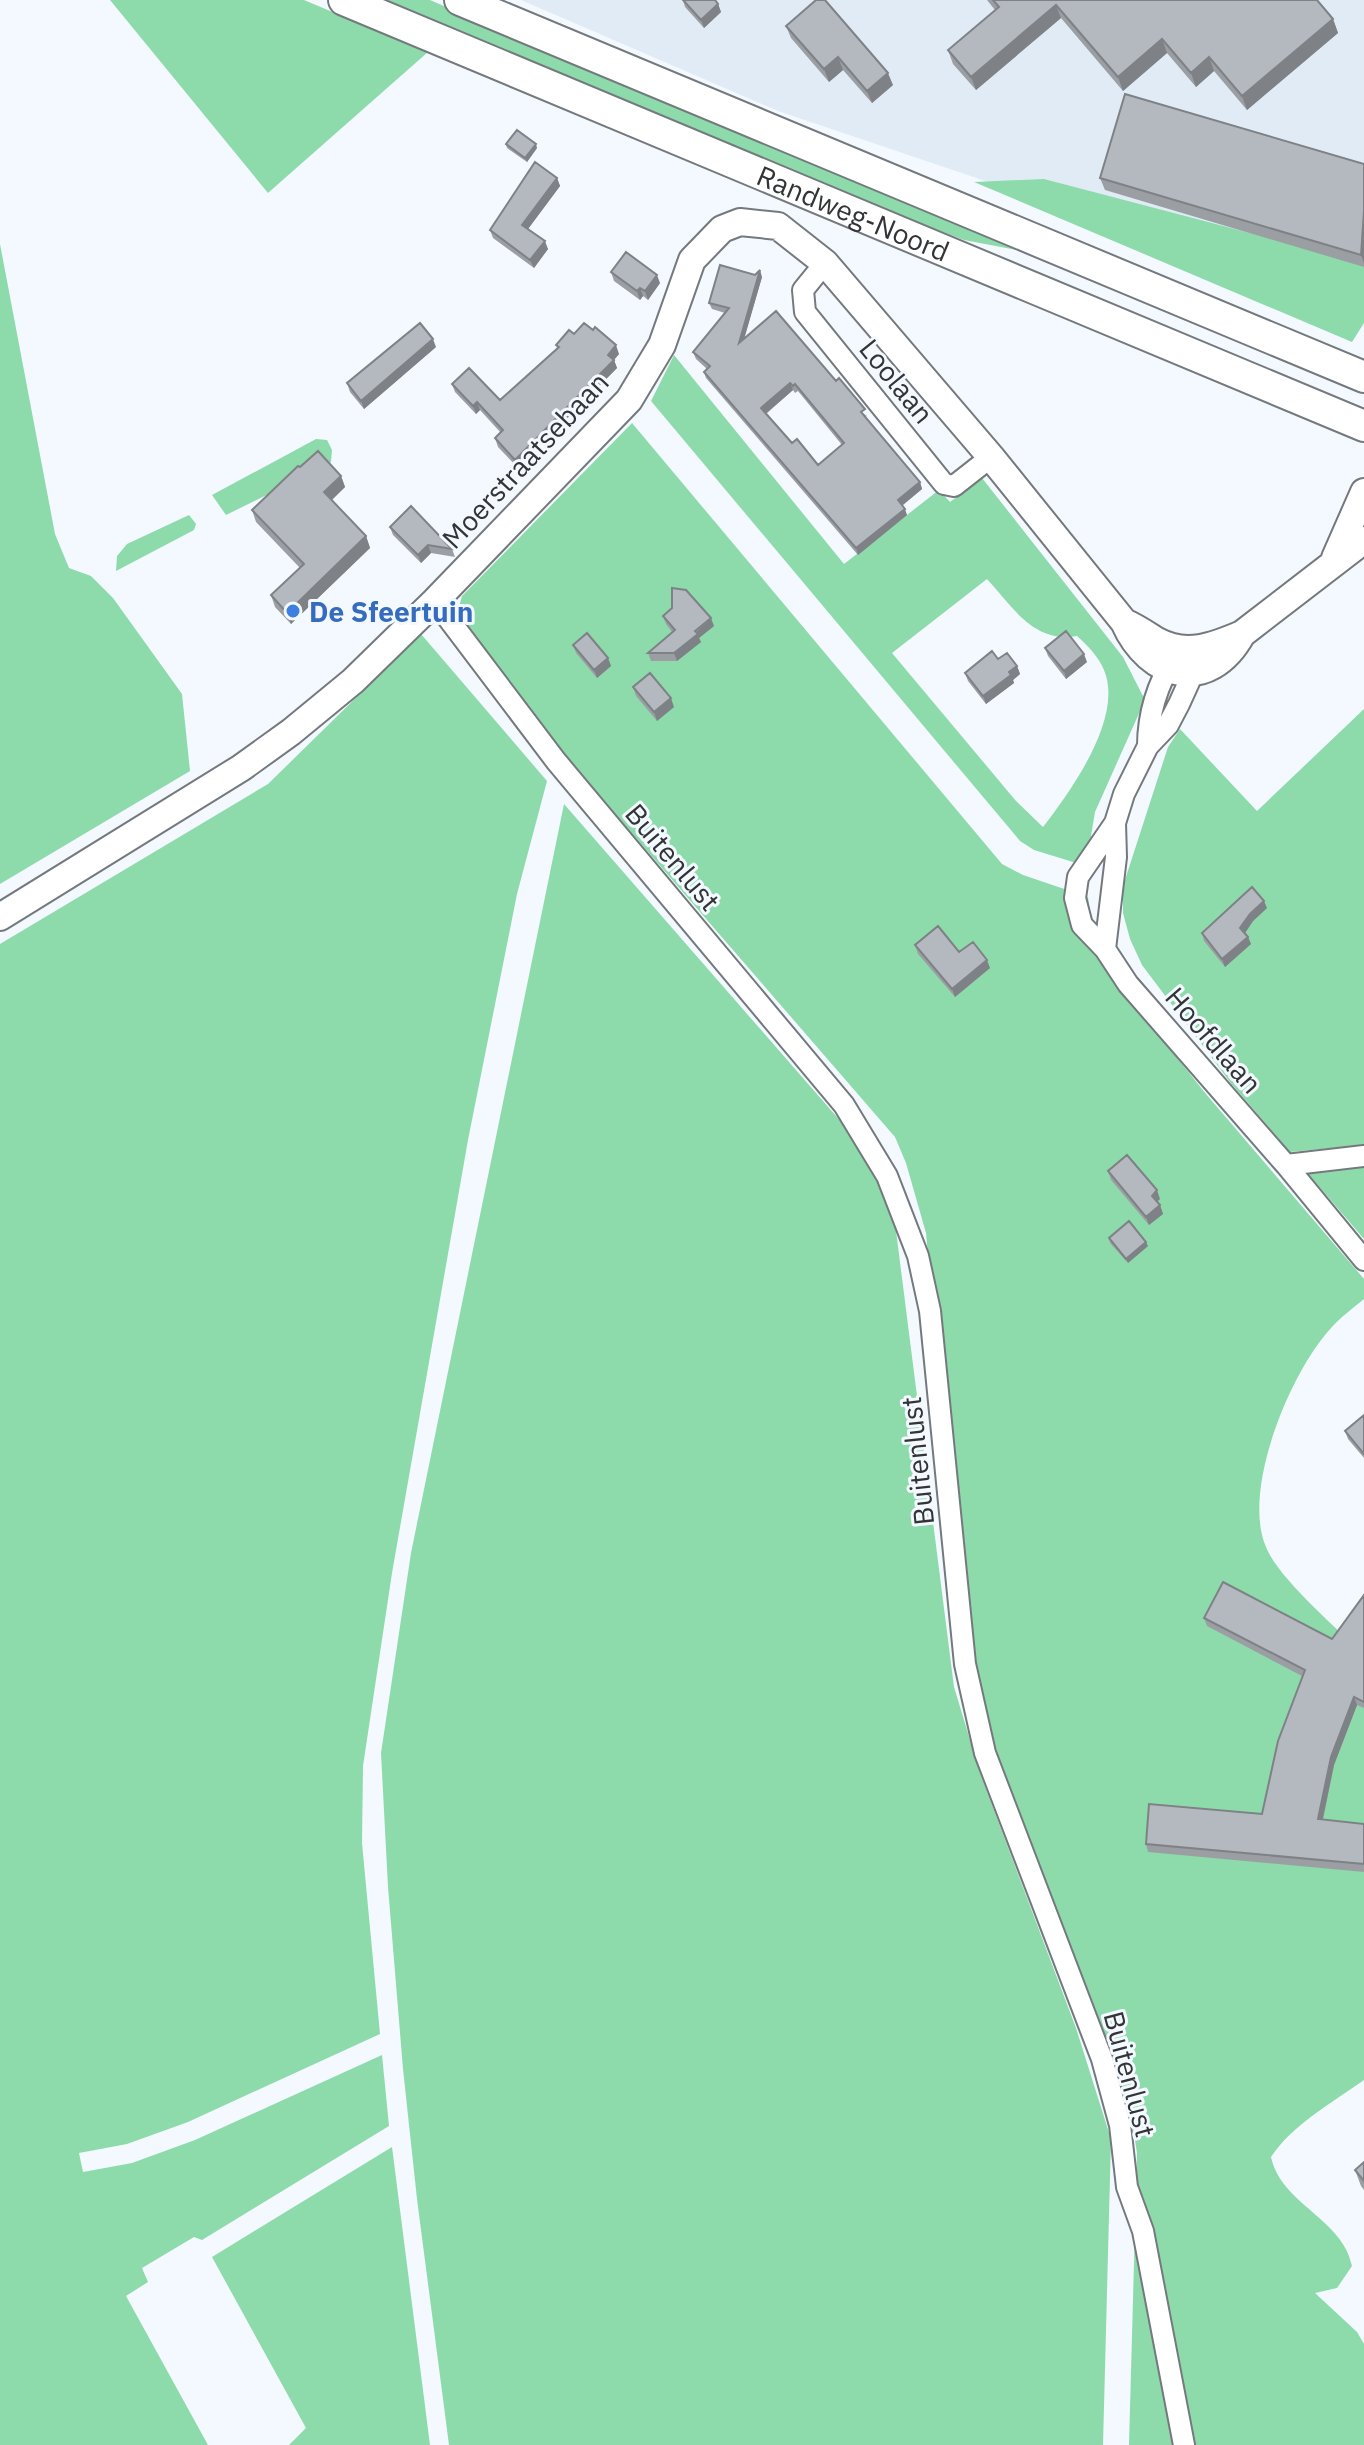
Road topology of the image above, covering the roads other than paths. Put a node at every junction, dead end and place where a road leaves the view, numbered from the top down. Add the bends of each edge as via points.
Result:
1 (344, 0) edge
2 (460, 0) edge
3 (825, 263) junction
4 (1364, 377) edge
5 (1364, 426) edge
6 (991, 457) junction
7 (1364, 492) edge
8 (1364, 540) edge
9 (1333, 562) junction
10 (435, 601) junction
11 (1179, 664) junction
12 (1115, 823) junction
13 (0, 917) edge
14 (1105, 949) junction
15 (1364, 1156) edge
16 (1286, 1165) junction
17 (1364, 1260) edge
18 (1184, 2445) edge

1 - 5 main road, Randweg-Noord
2 - 4 main road, Randweg-Noord
3 - 6 street, Moerstraatsebaan
3 - 6 street, Loolaan via 803,290 805,312 944,484 954,486
3 - 10 street, Moerstraatsebaan via 778,226 740,222 722,229 692,260 662,345 629,400
6 - 11 street, Moerstraatsebaan via 1124,622 1159,642
7 - 9 street
8 - 9 street
9 - 11 street via 1242,634 1202,648
10 - 13 street, Moerstraatsebaan via 291,732
10 - 18 street, Buitenlust via 556,761 844,1105 887,1176 918,1256 930,1311 965,1664 985,1753 1102,2059 1120,2125 1127,2187 1143,2231
11 - 12 street, Hoofdlaan via 1189,682 1168,725 1148,746
12 - 14 street, Hoofdlaan
12 - 14 street, Hoofdlaan via 1078,877 1075,898 1082,925
14 - 16 street, Hoofdlaan via 1128,984
15 - 16 street
16 - 17 street, Hoofdlaan

